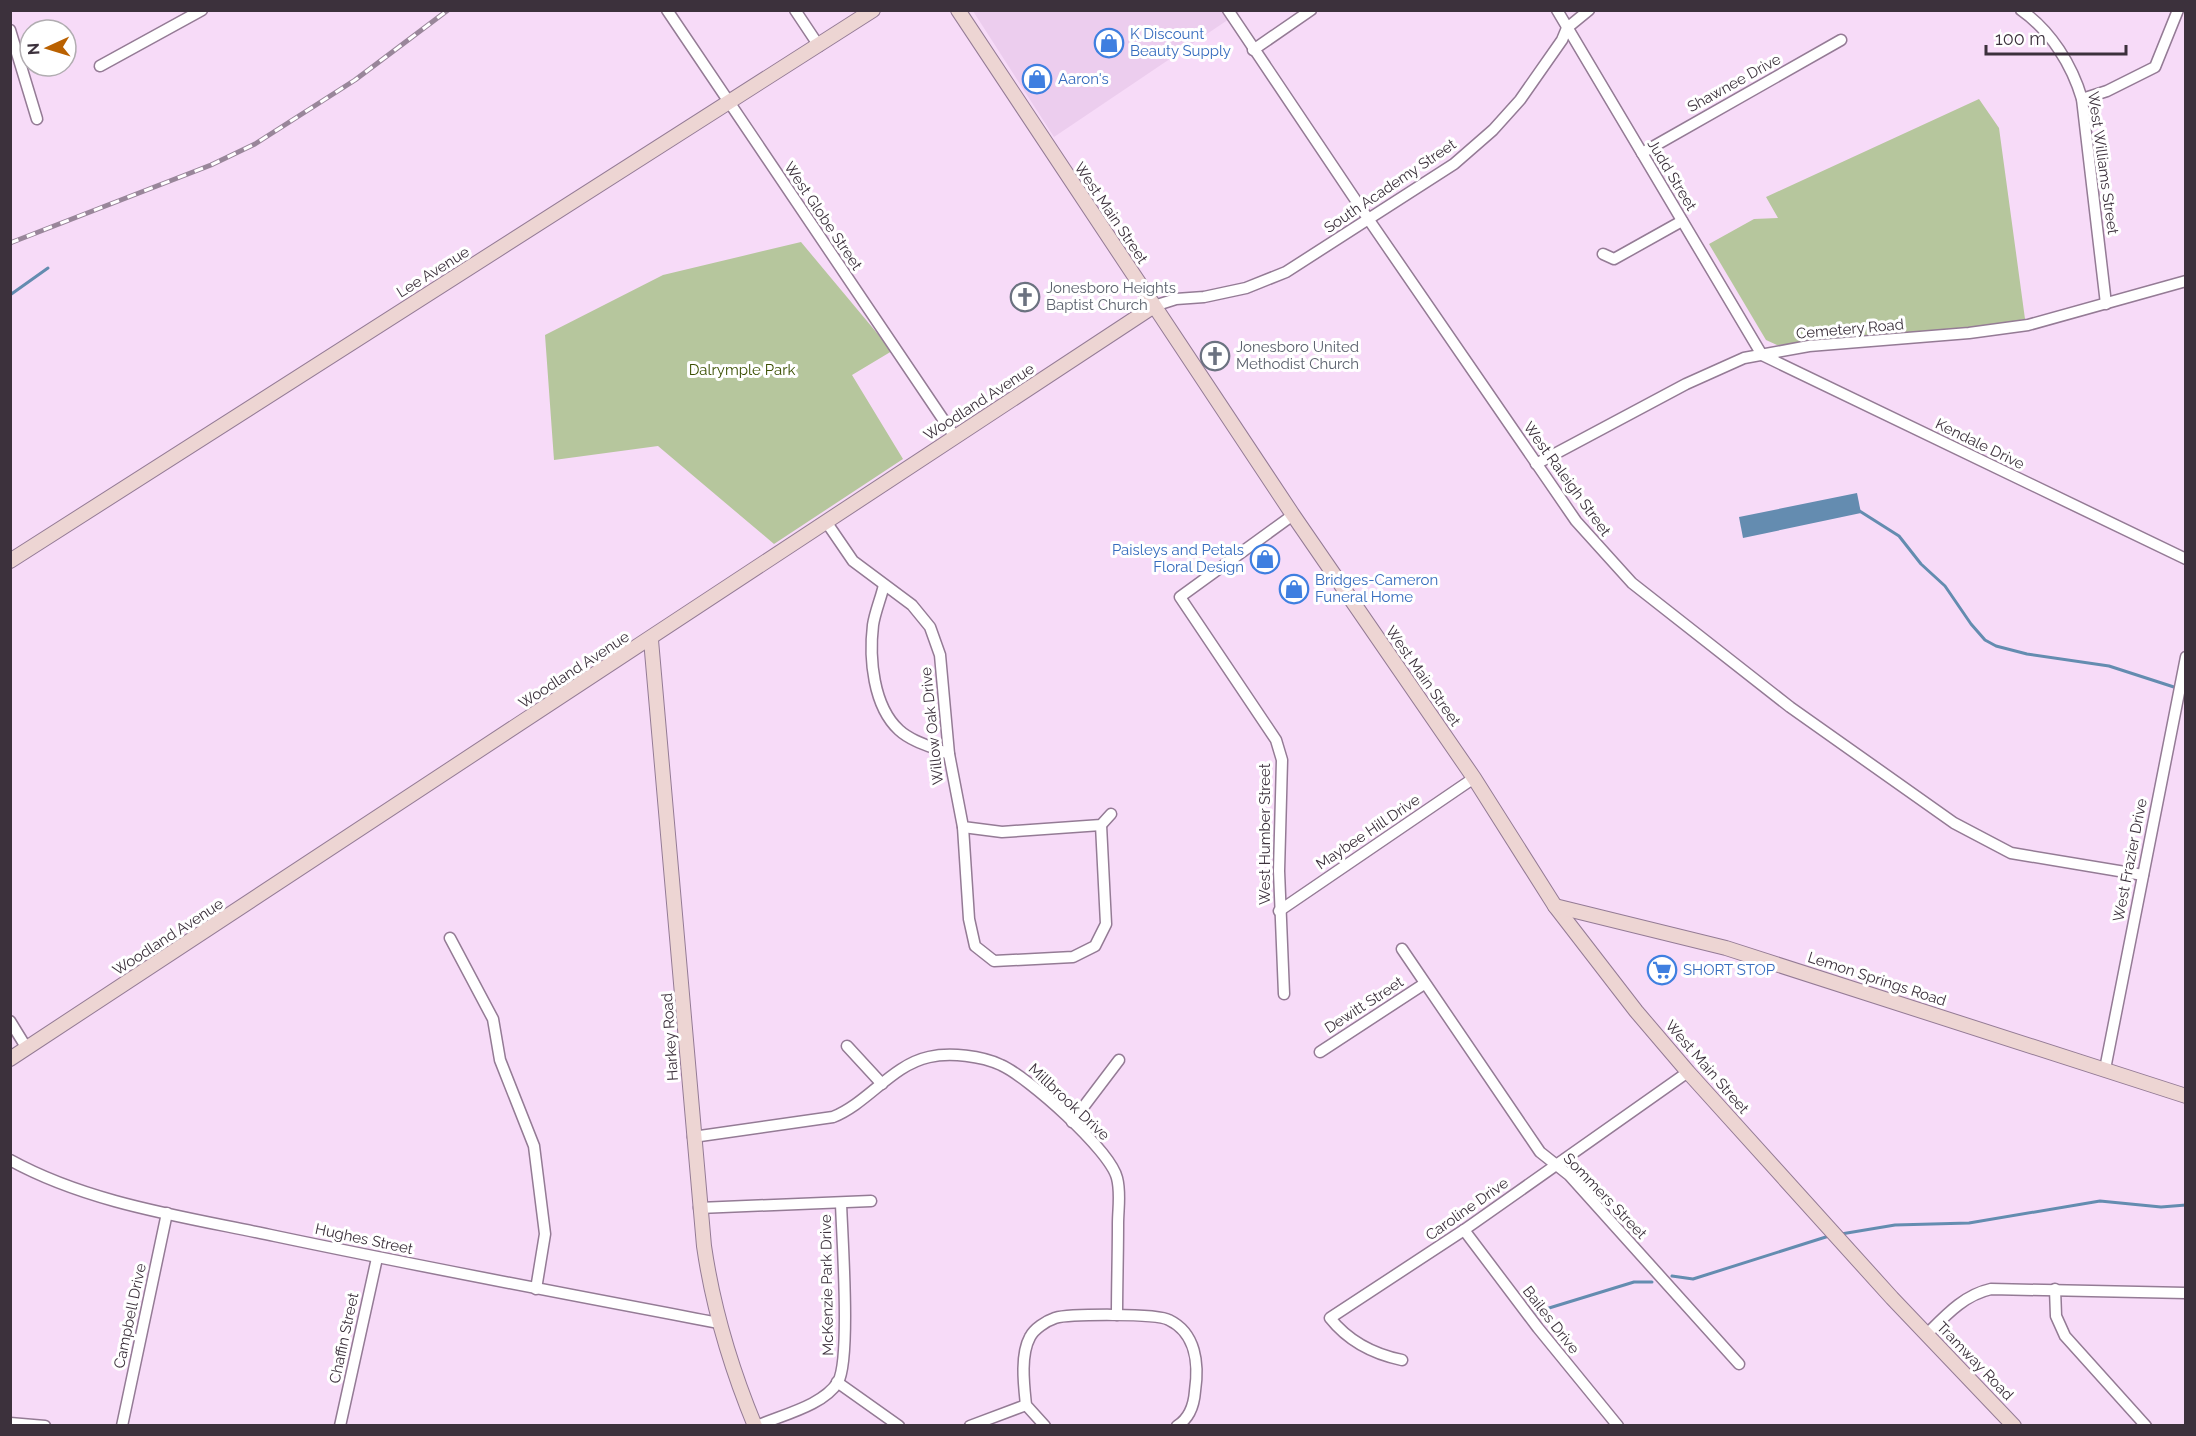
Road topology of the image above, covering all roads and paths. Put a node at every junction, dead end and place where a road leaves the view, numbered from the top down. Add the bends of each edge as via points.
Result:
1 (202, 10) edge
2 (667, 10) edge
3 (795, 10) edge
4 (873, 10) edge
5 (958, 10) edge
6 (1228, 10) edge
7 (1311, 10) edge
8 (1557, 10) edge
9 (1589, 10) edge
10 (2021, 10) edge
11 (2178, 10) edge
12 (1567, 28) junction
13 (10, 30) edge
14 (1842, 40) dead end
15 (819, 46) junction
16 (1253, 50) junction
17 (100, 66) dead end
18 (2082, 99) junction
19 (729, 102) junction
20 (37, 119) dead end
21 (1642, 153) junction
22 (1369, 220) junction
23 (1683, 221) junction
24 (1603, 254) dead end
25 (2186, 281) edge
26 (2106, 303) junction
27 (1154, 306) junction
28 (1762, 355) junction
29 (955, 437) junction
30 (1536, 464) junction
31 (1293, 515) junction
32 (827, 522) junction
33 (2186, 559) edge
34 (10, 561) edge
35 (884, 585) junction
36 (651, 640) junction
37 (2186, 657) edge
38 (949, 754) junction
39 (1474, 778) junction
40 (1111, 814) dead end
41 (1101, 825) junction
42 (963, 827) junction
43 (2143, 875) junction
44 (1556, 906) junction
45 (1280, 911) junction
46 (450, 938) dead end
47 (1402, 949) dead end
48 (1424, 984) junction
49 (1284, 994) dead end
50 (10, 1021) edge
51 (847, 1046) dead end
52 (26, 1047) junction
53 (1320, 1052) dead end
54 (10, 1059) edge
55 (1119, 1060) dead end
56 (2105, 1069) junction
57 (1688, 1072) junction
58 (882, 1084) junction
59 (2186, 1096) edge
60 (1072, 1122) junction
61 (693, 1137) junction
62 (10, 1160) edge
63 (1556, 1165) junction
64 (871, 1200) dead end
65 (841, 1203) junction
66 (699, 1208) junction
67 (167, 1213) junction
68 (1464, 1230) junction
69 (377, 1258) junction
70 (536, 1289) junction
71 (2055, 1289) junction
72 (2186, 1293) edge
73 (1117, 1315) junction
74 (1913, 1320) joint
75 (719, 1323) junction
76 (1927, 1334) junction
77 (1402, 1360) dead end
78 (1739, 1364) dead end
79 (837, 1382) junction
80 (1026, 1405) junction
81 (10, 1423) edge
82 (45, 1425) edge
83 (122, 1425) edge
84 (340, 1425) edge
85 (756, 1425) edge
86 (898, 1425) edge
87 (970, 1425) edge
88 (1045, 1425) edge
89 (1177, 1425) edge
90 (1618, 1425) edge
91 (2014, 1425) edge
92 (2146, 1425) edge

1 - 17 street
2 - 19 street, West Globe Street
3 - 15 street
4 - 15 street, Lee Avenue
5 - 27 street, West Main Street
6 - 16 street, West Raleigh Street
7 - 16 street
8 - 12 street, Judd Street
9 - 12 street, South Academy Street
10 - 18 street, West Williams Street via 2060,51
11 - 18 street via 2155,67
12 - 21 street, Judd Street
12 - 22 street, South Academy Street via 1520,100 1493,130 1454,164
13 - 20 street
14 - 21 street, Shawnee Drive
15 - 19 street, Lee Avenue
16 - 22 street, West Raleigh Street
18 - 26 street, West Williams Street
19 - 29 street, West Globe Street
19 - 34 street, Lee Avenue
21 - 23 street, Judd Street
22 - 27 street, South Academy Street via 1283,274 1246,288
22 - 30 street, West Raleigh Street
23 - 24 street via 1614,259
23 - 28 street, Judd Street
25 - 26 street, Cemetery Road
26 - 28 street, Cemetery Road via 2028,325 1809,346
27 - 29 street, Woodland Avenue
27 - 31 street, West Main Street
28 - 30 street, Cemetery Road via 1717,369
28 - 33 street, Kendale Drive
29 - 32 street, Woodland Avenue
30 - 43 street, West Raleigh Street via 1576,521 1632,583 1799,714 1954,823 2011,853
31 - 39 street, West Main Street
31 - 45 street, West Humber Street via 1180,597 1276,740 1282,760 1283,797
32 - 35 street, Willow Oak Drive via 853,561
32 - 36 street, Woodland Avenue
35 - 38 street, Willow Oak Drive via 912,605 930,627 940,656
35 - 38 street via 873,625 878,695 900,730
36 - 52 street, Woodland Avenue
36 - 61 street, Harkey Road
37 - 43 street, West Frazier Drive
38 - 42 street, Willow Oak Drive
39 - 44 street, West Main Street
39 - 45 street, Maybee Hill Drive
40 - 41 street
41 - 42 street via 1002,832
41 - 42 street, Willow Oak Drive via 1106,924 1095,946 1072,957 994,961 975,946 969,919
43 - 56 street, West Frazier Drive
44 - 56 street, Lemon Springs Road via 1726,948
44 - 57 street, West Main Street
45 - 49 street, West Humber Street
46 - 70 street via 493,1019 500,1059 534,1146 545,1234
47 - 48 street, Sommers Street
48 - 53 street, Dewitt Street
48 - 63 street, Sommers Street via 1540,1152
50 - 52 street
51 - 58 street
52 - 54 street, Woodland Avenue
55 - 60 street
56 - 59 street, Lemon Springs Road
57 - 63 street, Caroline Drive
57 - 74 street, West Main Street
58 - 60 street, Millbrook Drive via 927,1057 985,1059 1019,1076
58 - 61 street, Millbrook Drive via 852,1109 833,1117
60 - 73 street, Millbrook Drive via 1106,1157 1117,1178
61 - 66 street, Harkey Road
62 - 67 street, Hughes Street via 62,1186
63 - 68 street, Caroline Drive
63 - 78 street, Sommers Street
64 - 65 street, McKenzie Park Drive
65 - 66 street, McKenzie Park Drive
65 - 79 street, McKenzie Park Drive via 845,1346
66 - 75 street, Harkey Road
67 - 69 street, Hughes Street
67 - 83 street, Campbell Drive
68 - 77 street, Caroline Drive via 1330,1318 1362,1346
68 - 90 street, Bailes Drive
69 - 70 street, Hughes Street
69 - 84 street, Chaffin Street
70 - 75 street, Hughes Street
71 - 72 street
71 - 76 street via 1980,1292 1958,1304
71 - 92 street via 2056,1316 2065,1336
73 - 80 street via 1056,1318 1043,1324 1030,1337 1025,1356
73 - 89 street via 1168,1319 1195,1348 1197,1384 1193,1408
74 - 76 street, Tramway Road
75 - 85 street, Harkey Road via 739,1387
76 - 91 street, Tramway Road
79 - 85 street via 814,1402
79 - 86 street
80 - 87 street
80 - 88 street
81 - 82 street

